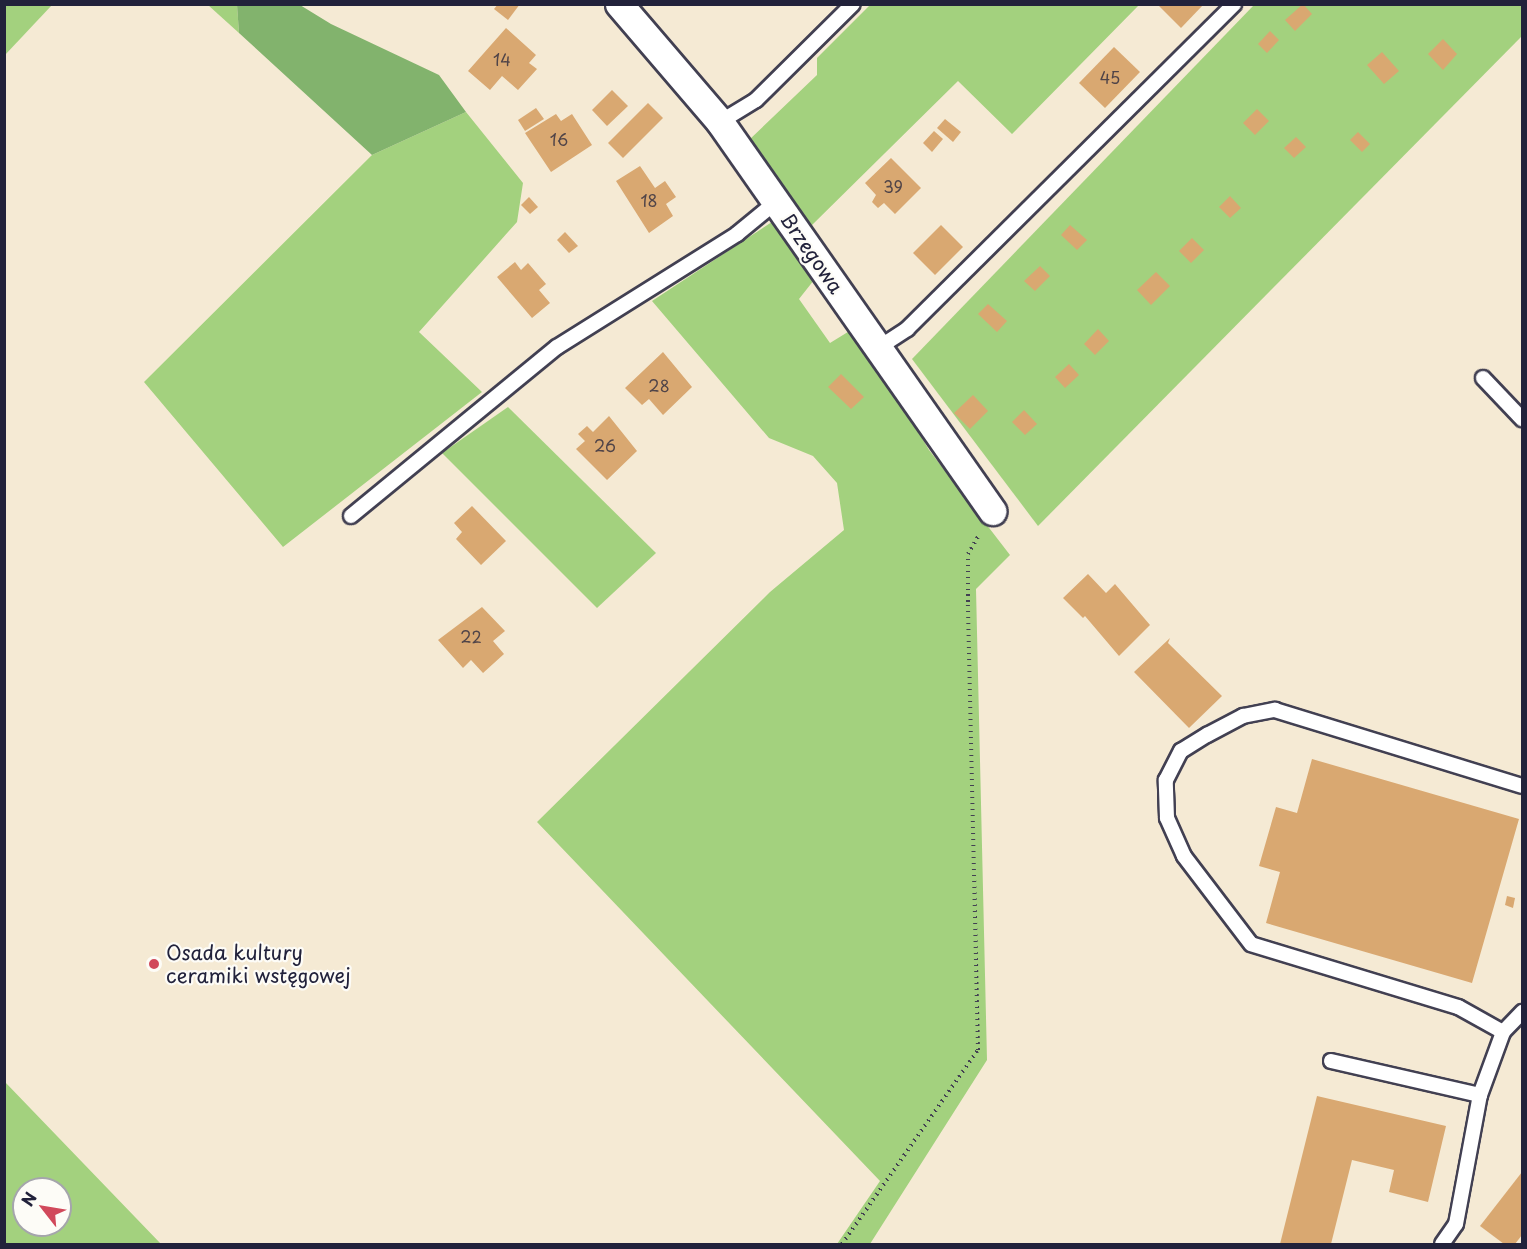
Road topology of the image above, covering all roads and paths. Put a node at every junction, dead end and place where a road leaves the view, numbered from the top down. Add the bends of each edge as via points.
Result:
1 (619, 4) edge
2 (853, 4) edge
3 (1234, 4) edge
4 (720, 122) junction
5 (776, 202) junction
6 (878, 348) junction
7 (1483, 378) dead end
8 (1522, 419) edge
9 (992, 511) joint
10 (351, 516) dead end
11 (1522, 786) edge
12 (1522, 1012) edge
13 (1503, 1032) junction
14 (1331, 1061) dead end
15 (1480, 1095) junction
16 (842, 1245) edge
17 (1442, 1245) edge

1 - 4 street, Brzegowa
2 - 4 lane via 756,100
3 - 6 lane via 907,329
4 - 5 street, Brzegowa
5 - 6 street, Brzegowa
5 - 10 lane via 737,234 557,347
6 - 9 street, Brzegowa
7 - 8 lane
9 - 16 path via 968,554 978,1050
11 - 13 lane via 1275,710 1243,716 1207,735 1181,752 1166,780 1167,818 1184,856 1251,944 1458,1007
12 - 13 lane
13 - 15 lane
14 - 15 lane
15 - 17 lane via 1456,1224

